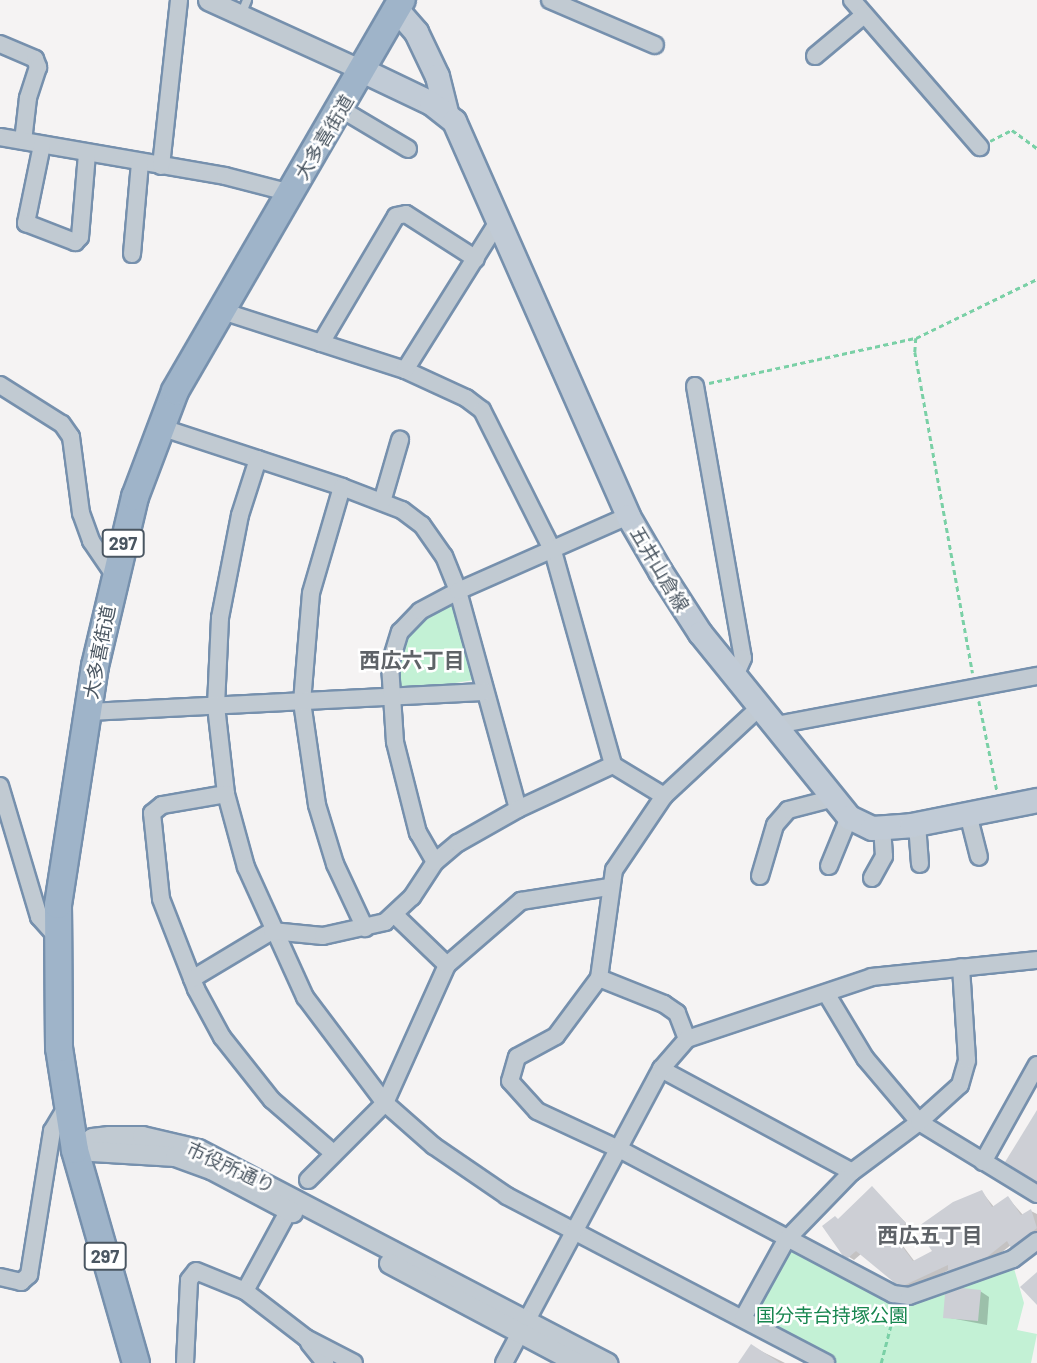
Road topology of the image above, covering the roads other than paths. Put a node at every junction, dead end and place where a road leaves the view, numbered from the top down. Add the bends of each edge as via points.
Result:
1 (179, 0) edge
2 (208, 0) edge
3 (550, 0) edge
4 (852, 0) edge
5 (400, 5) edge
6 (244, 7) edge
7 (864, 15) junction
8 (0, 44) edge
9 (655, 45) dead end
10 (815, 56) dead end
11 (364, 71) junction
12 (341, 109) junction
13 (446, 112) junction
14 (0, 137) edge
15 (23, 141) junction
16 (42, 145) junction
17 (980, 147) road end
18 (408, 149) dead end
19 (87, 153) junction
20 (140, 162) junction
21 (161, 166) junction
22 (290, 193) junction
23 (499, 220) junction
24 (132, 254) dead end
25 (475, 259) junction
26 (219, 310) junction
27 (321, 343) junction
28 (405, 370) junction
29 (0, 386) edge
30 (695, 386) road end
31 (160, 427) junction
32 (400, 440) dead end
33 (258, 459) junction
34 (342, 487) junction
35 (382, 502) junction
36 (628, 516) junction
37 (554, 551) junction
38 (115, 576) junction
39 (458, 591) junction
40 (736, 674) junction
41 (1037, 676) edge
42 (484, 692) junction
43 (391, 697) junction
44 (302, 702) junction
45 (762, 705) junction
46 (216, 706) junction
47 (87, 712) junction
48 (777, 725) junction
49 (613, 765) junction
50 (0, 786) edge
51 (226, 794) junction
52 (664, 796) junction
53 (834, 798) junction
54 (1037, 800) edge
55 (518, 809) junction
56 (968, 814) junction
57 (849, 817) junction
58 (917, 824) junction
59 (882, 827) junction
60 (979, 857) dead end
61 (435, 862) junction
62 (920, 864) dead end
63 (829, 866) dead end
64 (760, 876) dead end
65 (872, 878) dead end
66 (608, 887) junction
67 (396, 916) junction
68 (365, 928) junction
69 (272, 930) junction
70 (56, 936) junction
71 (1037, 960) edge
72 (447, 965) junction
73 (961, 967) junction
74 (599, 978) junction
75 (192, 979) junction
76 (826, 993) junction
77 (687, 1039) junction
78 (1037, 1065) edge
79 (661, 1069) junction
80 (385, 1103) junction
81 (67, 1107) junction
82 (919, 1122) junction
83 (75, 1150) junction
84 (621, 1150) junction
85 (332, 1152) junction
86 (983, 1163) junction
87 (852, 1172) junction
88 (309, 1181) dead end
89 (1037, 1194) edge
90 (289, 1210) junction
91 (576, 1232) junction
92 (786, 1240) junction
93 (1037, 1241) edge
94 (0, 1277) edge
95 (245, 1291) junction
96 (743, 1318) junction
97 (523, 1326) junction
98 (306, 1338) junction
99 (823, 1362) edge
100 (136, 1363) edge
101 (185, 1363) edge
102 (325, 1363) edge
103 (354, 1363) edge
104 (504, 1363) edge
105 (578, 1363) edge
106 (608, 1363) edge

1 - 21 street
2 - 6 street
3 - 9 street
4 - 7 street
5 - 11 highway, 大多喜街道 / 297
5 - 13 main road, 五井山倉線 via 437,76
6 - 11 street
7 - 10 street
7 - 17 street
8 - 15 street via 35,60 37,67
11 - 12 highway, 大多喜街道 / 297
11 - 13 main road
12 - 18 street
12 - 22 highway, 大多喜街道 / 297
13 - 23 main road, 五井山倉線 via 461,134
14 - 15 street
15 - 16 street
16 - 19 street
16 - 19 street via 26,223 75,242 80,237
19 - 20 street
20 - 21 street
20 - 24 street
21 - 22 street
22 - 26 highway, 大多喜街道 / 297
23 - 25 street
23 - 36 main road, 五井山倉線
25 - 27 street via 406,214 396,216
25 - 28 street
26 - 27 street
26 - 31 highway, 大多喜街道 / 297
27 - 28 street
28 - 37 street via 482,410
29 - 38 street via 62,424 71,436 81,513 92,541
30 - 40 street via 743,658
31 - 33 street
31 - 38 highway, 大多喜街道 / 297
32 - 35 street
33 - 34 street
33 - 46 street via 240,515 220,618
34 - 35 street
34 - 44 street via 311,593
35 - 39 street via 402,510 435,538
36 - 37 street
36 - 40 main road, 五井山倉線 via 700,633
37 - 39 street
37 - 49 street
38 - 47 highway, 大多喜街道 / 297
39 - 42 street
39 - 43 street via 420,611 400,632 390,664
40 - 45 main road, 五井山倉線
41 - 48 street
42 - 43 street
42 - 55 street
43 - 44 street
43 - 61 street via 403,787 418,833
44 - 46 street
44 - 68 street via 317,805 335,864
45 - 48 main road, 五井山倉線
45 - 52 street
46 - 47 street
46 - 51 street
47 - 70 highway, 大多喜街道 / 297
48 - 53 main road, 五井山倉線
49 - 52 street
49 - 55 street
50 - 70 street via 39,918
51 - 69 street via 246,867
51 - 75 street via 162,805 152,813 161,899
52 - 66 street via 614,870
53 - 57 main road, 五井山倉線
53 - 64 street via 788,810 775,825
54 - 56 main road
55 - 61 street via 483,827
56 - 58 main road
56 - 60 street
57 - 59 main road
57 - 63 street
58 - 59 main road
58 - 62 street
59 - 65 street via 884,856
61 - 67 street
66 - 72 street via 521,901
66 - 74 street via 609,930
67 - 68 street
67 - 72 street
68 - 69 street via 323,936
69 - 75 street
69 - 80 street via 305,997
70 - 81 highway, 大多喜街道 / 297 via 59,1048
71 - 73 street
72 - 80 street
73 - 76 street via 872,977
73 - 82 street via 967,1028 965,1072 960,1084
74 - 77 street via 677,1013
74 - 84 street via 556,1035 517,1057 510,1081 537,1111
75 - 85 street via 222,1037 272,1100
76 - 77 street
76 - 82 street via 865,1058
77 - 79 street
78 - 86 street
79 - 84 street
79 - 87 street
80 - 85 street
80 - 91 street via 434,1146 507,1196
81 - 83 highway, 大多喜街道 / 297
81 - 94 street via 52,1131 29,1275 21,1282
82 - 86 street
82 - 87 street
83 - 90 street, 市役所通り via 175,1156 211,1169
83 - 97 street, 市役所通り via 92,1138 109,1136 154,1138 198,1149
83 - 100 highway, 大多喜街道 / 297
84 - 91 street
84 - 92 street
85 - 88 street
86 - 89 street
87 - 92 street
90 - 95 street
90 - 97 street, 市役所通り
91 - 96 street
91 - 97 street
92 - 93 street via 909,1296 1013,1259
92 - 96 street
95 - 98 street
95 - 101 street via 196,1271 191,1274
96 - 99 street
97 - 104 street
97 - 105 street, 市役所通り
97 - 106 street, 市役所通り
98 - 102 street
98 - 103 street

